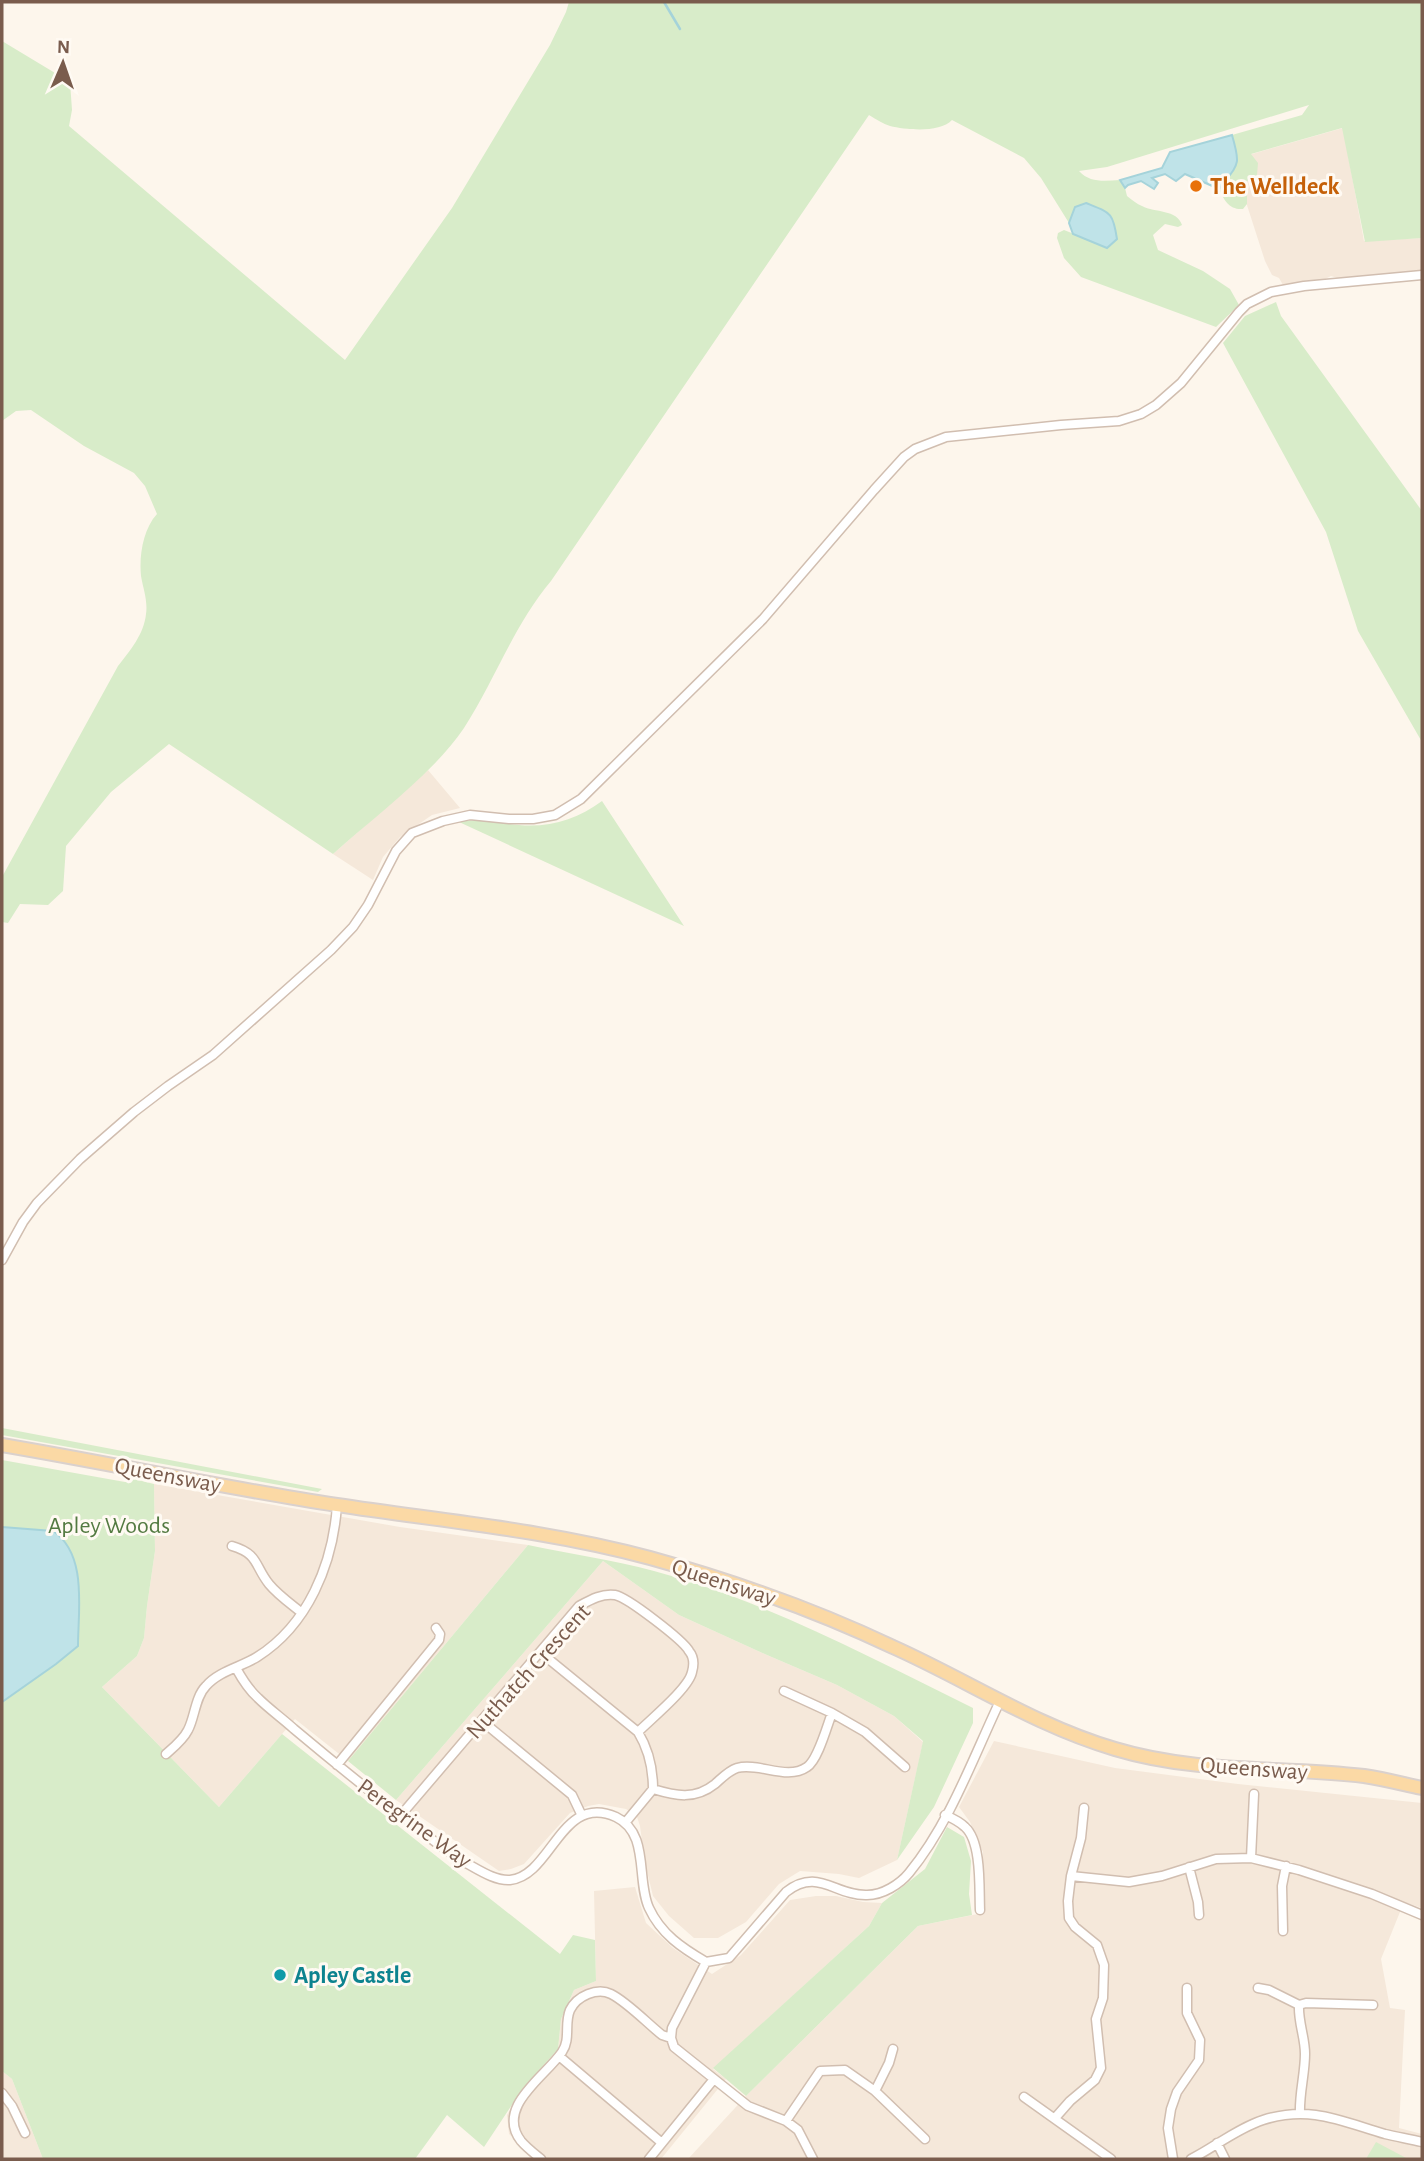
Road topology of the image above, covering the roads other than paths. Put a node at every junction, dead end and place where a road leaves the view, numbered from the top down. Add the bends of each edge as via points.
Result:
1 (1422, 275) edge
2 (2, 1260) edge
3 (2, 1445) edge
4 (337, 1505) junction
5 (232, 1546) dead end
6 (302, 1613) junction
7 (436, 1628) dead end
8 (540, 1652) junction
9 (236, 1668) junction
10 (784, 1691) dead end
11 (1000, 1701) junction
12 (832, 1713) junction
13 (482, 1721) junction
14 (638, 1732) junction
15 (166, 1754) dead end
16 (337, 1765) junction
17 (905, 1767) dead end
18 (1422, 1787) edge
19 (653, 1790) junction
20 (1254, 1794) dead end
21 (1084, 1808) dead end
22 (401, 1815) junction
23 (946, 1815) junction
24 (582, 1816) junction
25 (625, 1823) junction
26 (1251, 1858) junction
27 (1286, 1866) junction
28 (1189, 1867) junction
29 (1071, 1876) junction
30 (980, 1910) dead end
31 (1199, 1915) dead end
32 (1422, 1915) edge
33 (1283, 1931) dead end
34 (706, 1962) junction
35 (1187, 1988) dead end
36 (1258, 1989) dead end
37 (1299, 2005) junction
38 (1373, 2006) dead end
39 (671, 2038) junction
40 (893, 2049) dead end
41 (559, 2056) junction
42 (715, 2079) junction
43 (875, 2091) junction
44 (2, 2093) edge
45 (1024, 2098) dead end
46 (1300, 2114) junction
47 (1055, 2118) junction
48 (786, 2121) junction
49 (25, 2133) dead end
50 (925, 2139) dead end
51 (1422, 2142) edge
52 (662, 2143) junction
53 (1217, 2143) junction
54 (541, 2159) edge
55 (649, 2159) edge
56 (813, 2159) edge
57 (1111, 2159) edge
58 (1174, 2159) edge
59 (1191, 2159) edge
60 (1225, 2159) edge

1 - 2 street via 1304,286 1261,296 1239,312 1181,383 1141,414 1119,421 946,437 915,449 763,619 581,799 555,815 533,819 470,815 412,833 396,851 353,927 331,950 213,1055 134,1112 80,1159 37,1203
3 - 4 main road, Queensway
4 - 6 street via 330,1551
4 - 11 main road, Queensway via 550,1535 697,1572 843,1624
5 - 6 street via 252,1555 267,1582
6 - 9 street via 271,1648
7 - 16 street via 439,1640
8 - 13 street, Nuthatch Crescent
8 - 14 street
8 - 14 street, Nuthatch Crescent via 579,1606 612,1595 626,1599 684,1644 693,1658 691,1677
9 - 15 street via 204,1686 189,1728
9 - 16 street, Peregrine Way via 259,1699
10 - 12 street
11 - 18 main road, Queensway via 1114,1749 1170,1762 1366,1776
11 - 23 street
12 - 17 street via 865,1732
12 - 19 street via 808,1767 790,1771 735,1769 713,1786 687,1797
13 - 22 street, Nuthatch Crescent
13 - 24 street via 572,1796
14 - 19 street via 648,1749
16 - 22 street, Peregrine Way
19 - 25 street
20 - 26 street
21 - 29 street
22 - 24 street, Peregrine Way via 464,1862 503,1880 527,1873 562,1831
23 - 30 street via 967,1828 973,1840
23 - 34 street via 908,1874 895,1885 872,1895 847,1893 822,1882 794,1886 729,1958
24 - 25 street via 604,1813
25 - 34 street via 638,1843 643,1889 659,1926 677,1945
26 - 27 street
26 - 28 street via 1216,1859
27 - 32 street
27 - 33 street
28 - 29 street via 1129,1882
28 - 31 street
29 - 47 street via 1069,1918 1097,1945 1104,1965 1103,1998 1096,2019 1101,2068 1095,2080
34 - 39 street
35 - 58 street via 1187,2013 1200,2040 1199,2060 1171,2109 1168,2128
36 - 37 street
37 - 38 street
37 - 46 street via 1305,2053
39 - 41 street via 612,1995 597,1992 572,2006
39 - 42 street via 674,2047
40 - 43 street
41 - 52 street
41 - 54 street via 516,2106 514,2116 520,2140
42 - 48 street via 747,2106
42 - 52 street
43 - 48 street via 845,2070 820,2071
43 - 50 street
44 - 49 street
45 - 47 street
46 - 51 street via 1341,2119
46 - 53 street via 1261,2121
47 - 57 street
48 - 56 street via 798,2130
52 - 55 street
53 - 59 street
53 - 60 street

